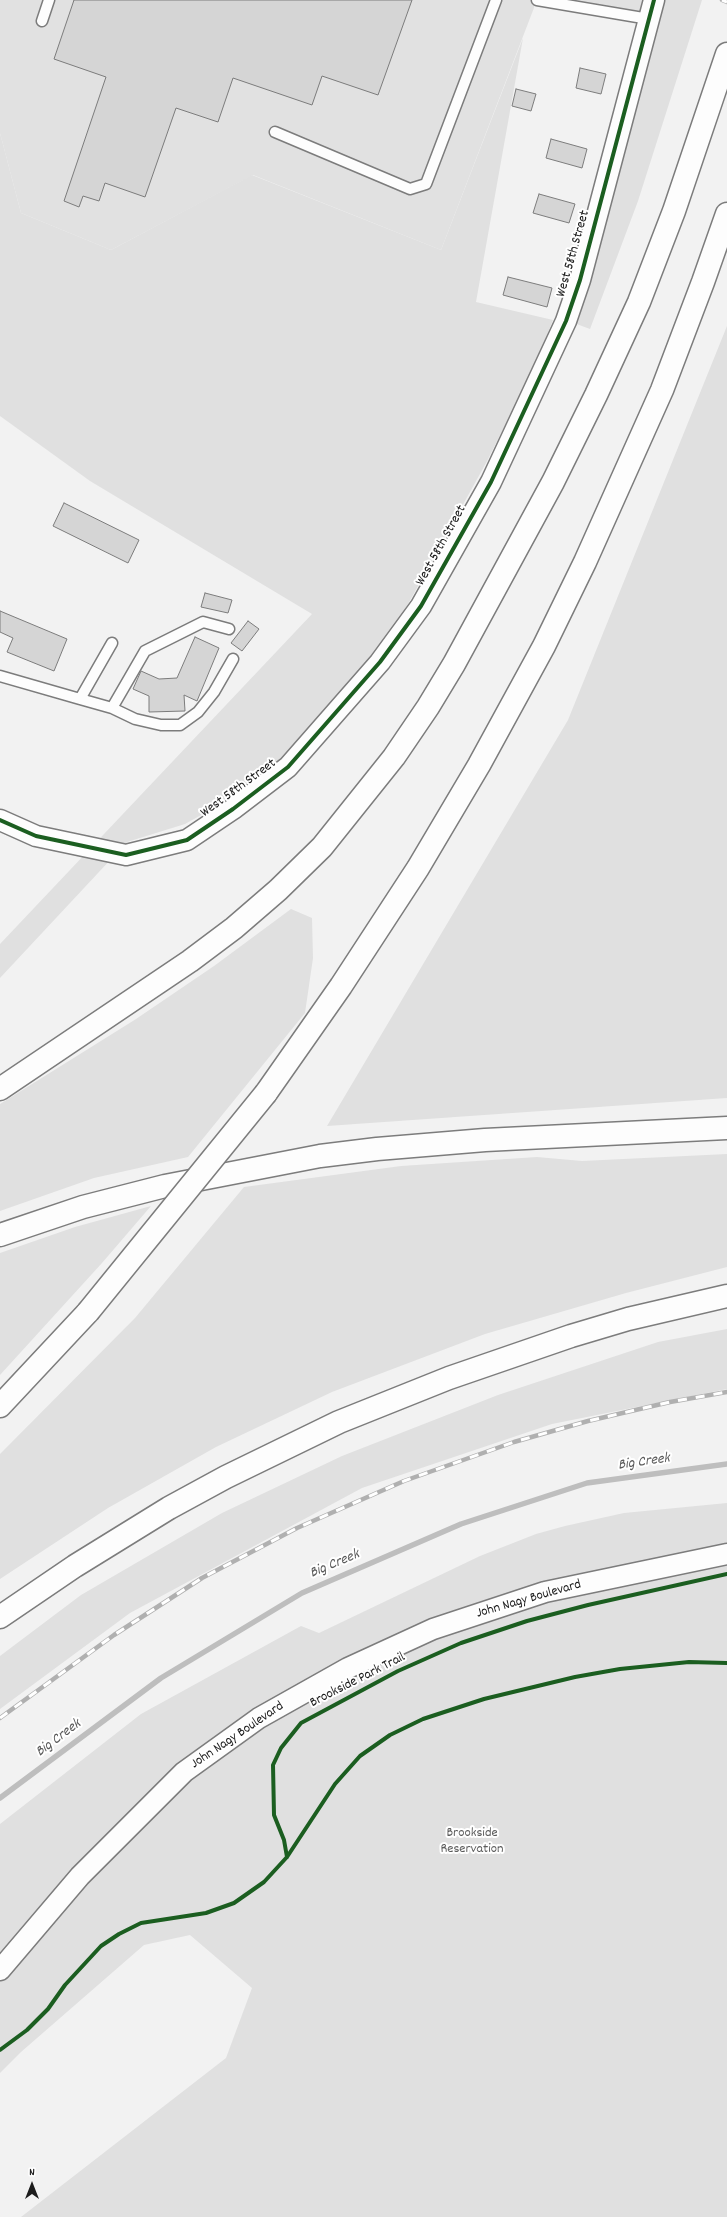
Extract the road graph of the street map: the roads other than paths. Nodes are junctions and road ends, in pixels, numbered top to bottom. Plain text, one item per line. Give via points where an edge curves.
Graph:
1 (49, 0) edge
2 (496, 0) edge
3 (537, 0) edge
4 (654, 0) edge
5 (649, 19) junction
6 (42, 21) dead end
7 (726, 58) edge
8 (275, 132) dead end
9 (727, 214) edge
10 (229, 629) dead end
11 (112, 643) dead end
12 (233, 659) dead end
13 (0, 676) edge
14 (80, 699) junction
15 (112, 708) junction
16 (0, 820) edge
17 (0, 1089) edge
18 (727, 1128) edge
19 (0, 1235) edge
20 (727, 1296) edge
21 (0, 1406) edge
22 (727, 1554) edge
23 (0, 1617) edge
24 (0, 1970) edge

1 - 6 lane
2 - 8 lane via 426,184 410,189
3 - 5 lane
4 - 5 street, West 58th Street
5 - 16 street, West 58th Street via 580,280 566,321 491,482 421,606 380,662 288,767 233,810 188,840 126,855 36,836
7 - 17 highway via 639,302 596,395 553,482 454,664 394,757 322,847 234,928 190,961
9 - 21 highway, bridge via 662,390 585,562 544,646 479,765 418,868 341,986 266,1093 88,1312
10 - 15 lane via 203,622 145,651
11 - 14 lane
12 - 15 lane via 214,692 198,712 180,725 161,725 135,719
13 - 14 lane
14 - 15 lane
18 - 19 highway via 485,1140 320,1156 165,1186 83,1207
20 - 23 highway via 628,1319 564,1338 449,1378 339,1422 169,1508 75,1566
22 - 24 street, John Nagy Boulevard via 545,1592 433,1629 348,1668 259,1718 184,1772 80,1876

